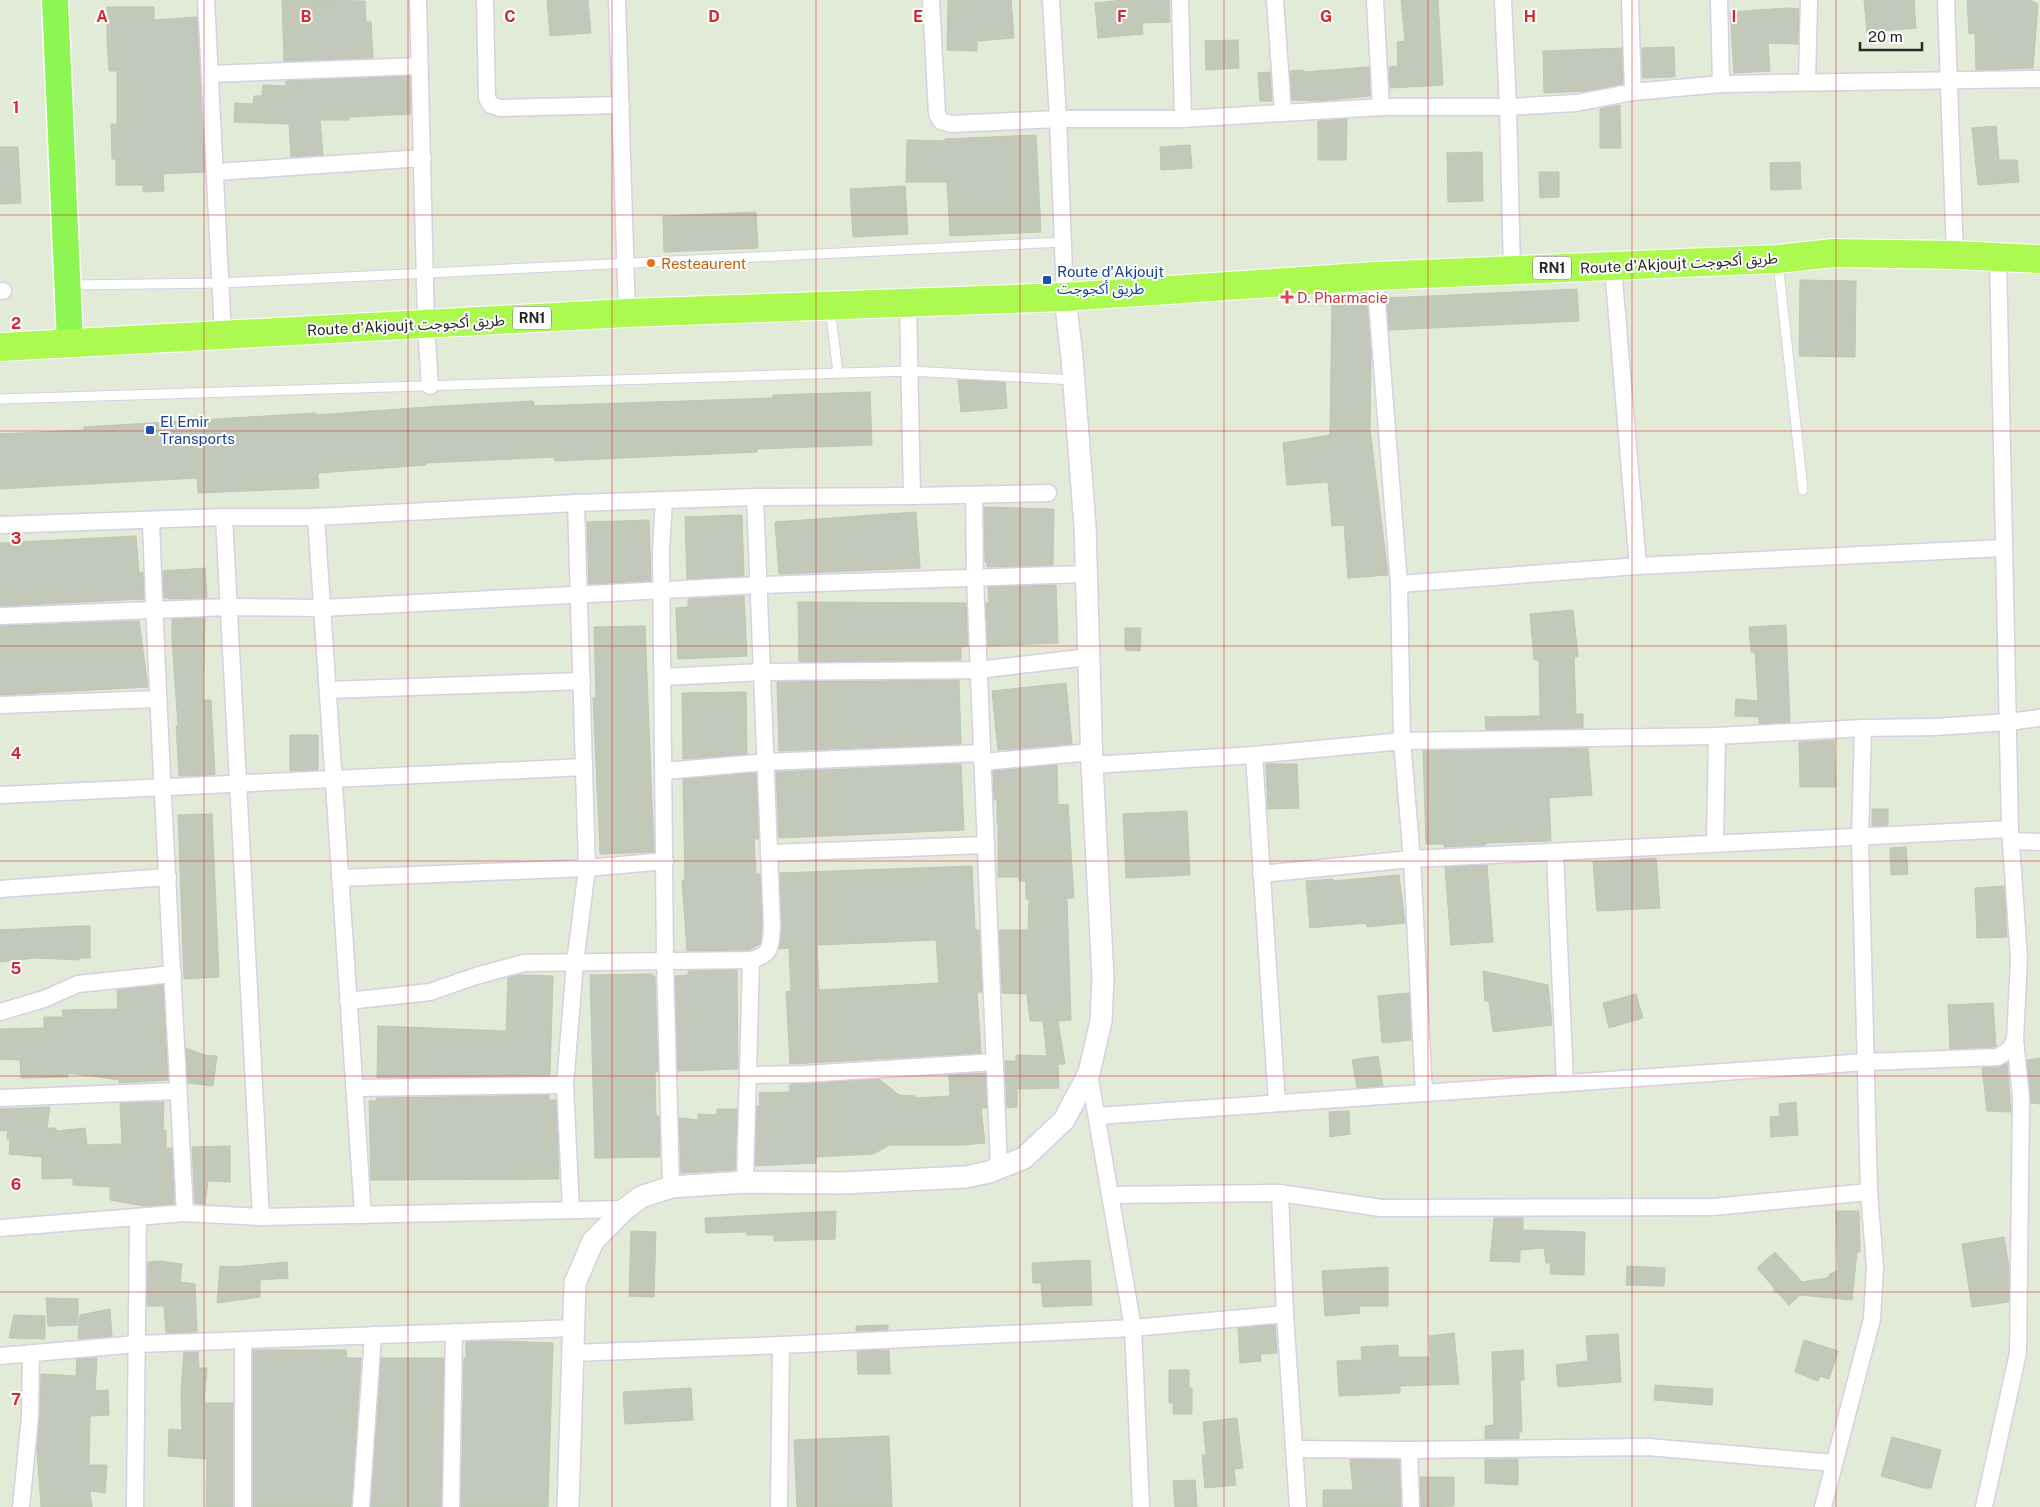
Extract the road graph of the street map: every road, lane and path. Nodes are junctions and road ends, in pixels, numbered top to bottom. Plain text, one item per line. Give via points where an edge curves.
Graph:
1 (55, 0) edge
2 (206, 0) edge
3 (418, 0) edge
4 (485, 0) edge
5 (617, 0) edge
6 (931, 0) edge
7 (1051, 0) edge
8 (1180, 0) edge
9 (1275, 0) edge
10 (1375, 0) edge
11 (1503, 0) edge
12 (1630, 0) edge
13 (1719, 0) edge
14 (1809, 0) edge
15 (1946, 0) edge
16 (420, 66) junction
17 (210, 74) junction
18 (2040, 79) edge
19 (1949, 80) junction
20 (1807, 82) junction
21 (1721, 84) junction
22 (1633, 92) junction
23 (621, 105) junction
24 (1381, 107) junction
25 (1508, 107) junction
26 (1283, 112) junction
27 (1058, 119) junction
28 (1183, 119) junction
29 (423, 158) junction
30 (216, 172) junction
31 (1063, 242) junction
32 (1955, 255) junction
33 (1998, 257) junction
34 (2040, 258) edge
35 (1777, 259) junction
36 (626, 263) junction
37 (1612, 267) junction
38 (1512, 269) junction
39 (425, 272) junction
40 (1375, 276) junction
41 (221, 283) junction
42 (68, 286) junction
43 (1065, 297) junction
44 (908, 302) junction
45 (830, 305) junction
46 (628, 313) junction
47 (426, 324) junction
48 (223, 335) junction
49 (70, 344) junction
50 (0, 347) edge
51 (910, 371) junction
52 (838, 373) junction
53 (1074, 380) junction
54 (430, 386) junction
55 (0, 399) edge
56 (1803, 490) dead end
57 (1048, 493) dead end
58 (974, 495) junction
59 (912, 496) junction
60 (755, 497) junction
61 (664, 500) junction
62 (576, 503) junction
63 (224, 517) junction
64 (316, 517) junction
65 (151, 520) junction
66 (0, 526) edge
67 (2003, 548) junction
68 (1638, 566) junction
69 (1086, 574) junction
70 (975, 578) junction
71 (1399, 584) junction
72 (759, 585) junction
73 (662, 590) junction
74 (579, 595) junction
75 (229, 607) junction
76 (323, 608) junction
77 (154, 611) junction
78 (0, 616) edge
79 (1089, 657) junction
80 (978, 670) junction
81 (762, 672) junction
82 (663, 677) junction
83 (582, 680) junction
84 (328, 690) junction
85 (158, 699) junction
86 (0, 705) edge
87 (2040, 718) edge
88 (2008, 722) junction
89 (1863, 728) junction
90 (1716, 736) junction
91 (1402, 741) junction
92 (1254, 755) junction
93 (982, 758) junction
94 (1092, 759) junction
95 (766, 762) junction
96 (584, 767) junction
97 (664, 770) junction
98 (334, 779) junction
99 (238, 783) junction
100 (162, 788) junction
101 (0, 795) edge
102 (2010, 835) junction
103 (1860, 838) junction
104 (2040, 842) edge
105 (1715, 843) junction
106 (986, 845) junction
107 (769, 853) junction
108 (1555, 853) junction
109 (1412, 859) junction
110 (665, 861) junction
111 (588, 868) junction
112 (1261, 874) junction
113 (168, 876) junction
114 (340, 878) junction
115 (0, 889) edge
116 (751, 960) junction
117 (665, 961) junction
118 (575, 963) junction
119 (173, 974) junction
120 (348, 1001) junction
121 (0, 1012) edge
122 (2015, 1040) junction
123 (995, 1062) junction
124 (1866, 1062) junction
125 (1089, 1073) junction
126 (748, 1075) junction
127 (1565, 1083) junction
128 (565, 1085) junction
129 (354, 1088) junction
130 (178, 1090) junction
131 (1424, 1093) junction
132 (0, 1098) edge
133 (1276, 1103) junction
134 (1097, 1116) junction
135 (999, 1168) junction
136 (745, 1182) junction
137 (671, 1187) junction
138 (1869, 1192) junction
139 (1280, 1193) junction
140 (1110, 1195) junction
141 (625, 1209) junction
142 (571, 1210) junction
143 (185, 1213) junction
144 (362, 1214) junction
145 (138, 1217) junction
146 (261, 1217) junction
147 (0, 1228) edge
148 (1285, 1314) junction
149 (573, 1328) junction
150 (1133, 1328) junction
151 (454, 1332) junction
152 (373, 1335) junction
153 (243, 1340) junction
154 (136, 1344) junction
155 (781, 1345) junction
156 (31, 1353) junction
157 (572, 1353) junction
158 (0, 1356) edge
159 (1294, 1449) junction
160 (1409, 1450) junction
161 (1834, 1463) junction
162 (21, 1507) edge
163 (135, 1507) edge
164 (243, 1507) edge
165 (360, 1507) edge
166 (451, 1507) edge
167 (568, 1507) edge
168 (779, 1507) edge
169 (1140, 1507) edge
170 (1298, 1507) edge
171 (1411, 1507) edge
172 (1823, 1507) edge
173 (1984, 1507) edge

1 - 42 main road
2 - 17 street
3 - 16 street
4 - 23 street via 487,98 491,105 500,108
5 - 23 street
6 - 27 street via 940,121 951,124
7 - 27 street
8 - 28 street
9 - 26 street
10 - 24 street
11 - 25 street
12 - 22 street
13 - 21 street
14 - 20 street
15 - 19 street
16 - 17 street
16 - 29 street
17 - 30 street
18 - 19 street
19 - 20 street
19 - 32 street
20 - 21 street
21 - 22 street
22 - 25 street via 1576,103
23 - 36 street
24 - 25 street
24 - 26 street
25 - 38 street
26 - 28 street
27 - 28 street
27 - 31 street
29 - 30 street
29 - 39 street
30 - 41 street
31 - 36 lane
31 - 43 street
32 - 33 highway, Route d'Akjoujt طريق أكجوجت / RN1
32 - 35 highway, Route d'Akjoujt طريق أكجوجت / RN1 via 1834,253
33 - 34 highway, Route d'Akjoujt طريق أكجوجت / RN1
33 - 67 street
35 - 37 highway, Route d'Akjoujt طريق أكجوجت / RN1
35 - 56 lane
36 - 39 lane
36 - 46 street
37 - 38 highway, Route d'Akjoujt طريق أكجوجت / RN1
37 - 68 street
38 - 40 highway, Route d'Akjoujt طريق أكجوجت / RN1
39 - 41 lane
39 - 47 street
40 - 43 highway, Route d'Akjoujt طريق أكجوجت / RN1
40 - 71 street
41 - 42 lane
41 - 48 street
42 - 49 main road
43 - 44 highway, Route d'Akjoujt طريق أكجوجت / RN1
43 - 53 street
44 - 45 highway, Route d'Akjoujt طريق أكجوجت / RN1
44 - 51 street
45 - 46 highway, Route d'Akjoujt طريق أكجوجت / RN1
45 - 52 lane
46 - 47 highway, Route d'Akjoujt طريق أكجوجت / RN1
47 - 48 highway, Route d'Akjoujt طريق أكجوجت / RN1
47 - 54 street
48 - 49 highway, Route d'Akjoujt طريق أكجوجت / RN1
49 - 50 highway, Route d'Akjoujt طريق أكجوجت / RN1
51 - 52 lane
51 - 53 lane
51 - 59 street
52 - 54 lane
53 - 69 street
54 - 55 lane
57 - 58 street
58 - 59 street
58 - 70 street
59 - 60 street
60 - 61 street
60 - 72 street
61 - 62 street
61 - 73 street
62 - 64 street
62 - 74 street
63 - 64 street
63 - 65 street
63 - 75 street
64 - 76 street
65 - 66 street
65 - 77 street
67 - 68 street
67 - 88 street
68 - 71 street
69 - 70 street
69 - 79 street
70 - 72 street
70 - 80 street
71 - 91 street
72 - 73 street
72 - 81 street
73 - 74 street
73 - 82 street
74 - 76 street
74 - 83 street
75 - 76 street
75 - 77 street
75 - 99 street
76 - 84 street
77 - 78 street
77 - 85 street
79 - 80 street
79 - 94 street
80 - 81 street
80 - 93 street
81 - 82 street
81 - 95 street
82 - 97 street
83 - 84 street
83 - 96 street
84 - 98 street
85 - 86 street
85 - 100 street
87 - 88 street
88 - 89 street
88 - 102 street
89 - 90 street
89 - 103 street
90 - 91 street
90 - 105 street
91 - 92 street
91 - 109 street
92 - 94 street
92 - 112 street
93 - 94 street
93 - 95 street
93 - 106 street
94 - 125 street via 1103,978 1101,1021
95 - 97 street
95 - 107 street
96 - 98 street
96 - 111 street
97 - 110 street
98 - 99 street
98 - 114 street
99 - 100 street
99 - 146 street
100 - 101 street
100 - 113 street
102 - 103 street
102 - 104 street
102 - 122 street via 2019,959
103 - 105 street
103 - 124 street
105 - 108 street
106 - 107 street
106 - 123 street
107 - 116 street via 771,946 762,957
108 - 109 street
108 - 127 street
109 - 112 street
109 - 131 street
110 - 111 street
110 - 117 street
111 - 114 street
111 - 118 street
112 - 133 street
113 - 115 street
113 - 119 street
114 - 120 street
116 - 117 street
116 - 126 street
117 - 118 street
117 - 137 street
118 - 120 street via 524,962 430,992
118 - 128 street
119 - 121 street via 78,984 44,999
119 - 130 street
120 - 129 street
122 - 124 street via 2009,1050 1998,1057
122 - 173 street via 2021,1098 2018,1352
123 - 126 street
123 - 135 street
124 - 127 street
124 - 138 street
125 - 134 street
125 - 135 street via 1064,1120 1024,1158
126 - 136 street
127 - 131 street
128 - 129 street
128 - 142 street
129 - 144 street
130 - 132 street
130 - 143 street
131 - 133 street
133 - 134 street
134 - 140 street
135 - 136 street via 966,1177
136 - 137 street
137 - 141 street via 641,1197
138 - 139 street via 1713,1207 1420,1208 1381,1208
138 - 161 street via 1875,1268 1872,1319
139 - 140 street
139 - 148 street
140 - 150 street
141 - 142 street
141 - 149 street via 593,1241 583,1263 576,1283
142 - 144 street
143 - 145 street
143 - 146 street
144 - 146 street
145 - 147 street
145 - 154 street
148 - 150 street
148 - 159 street
149 - 151 street
149 - 157 street
150 - 155 street
150 - 169 street
151 - 152 street
151 - 166 street
152 - 153 street
152 - 165 street
153 - 154 street
153 - 164 street
154 - 156 street
154 - 163 street
155 - 157 street
155 - 168 street
156 - 158 street
156 - 162 street via 30,1417
157 - 167 street
159 - 160 street
159 - 170 street
160 - 161 street via 1648,1447
160 - 171 street
161 - 172 street

